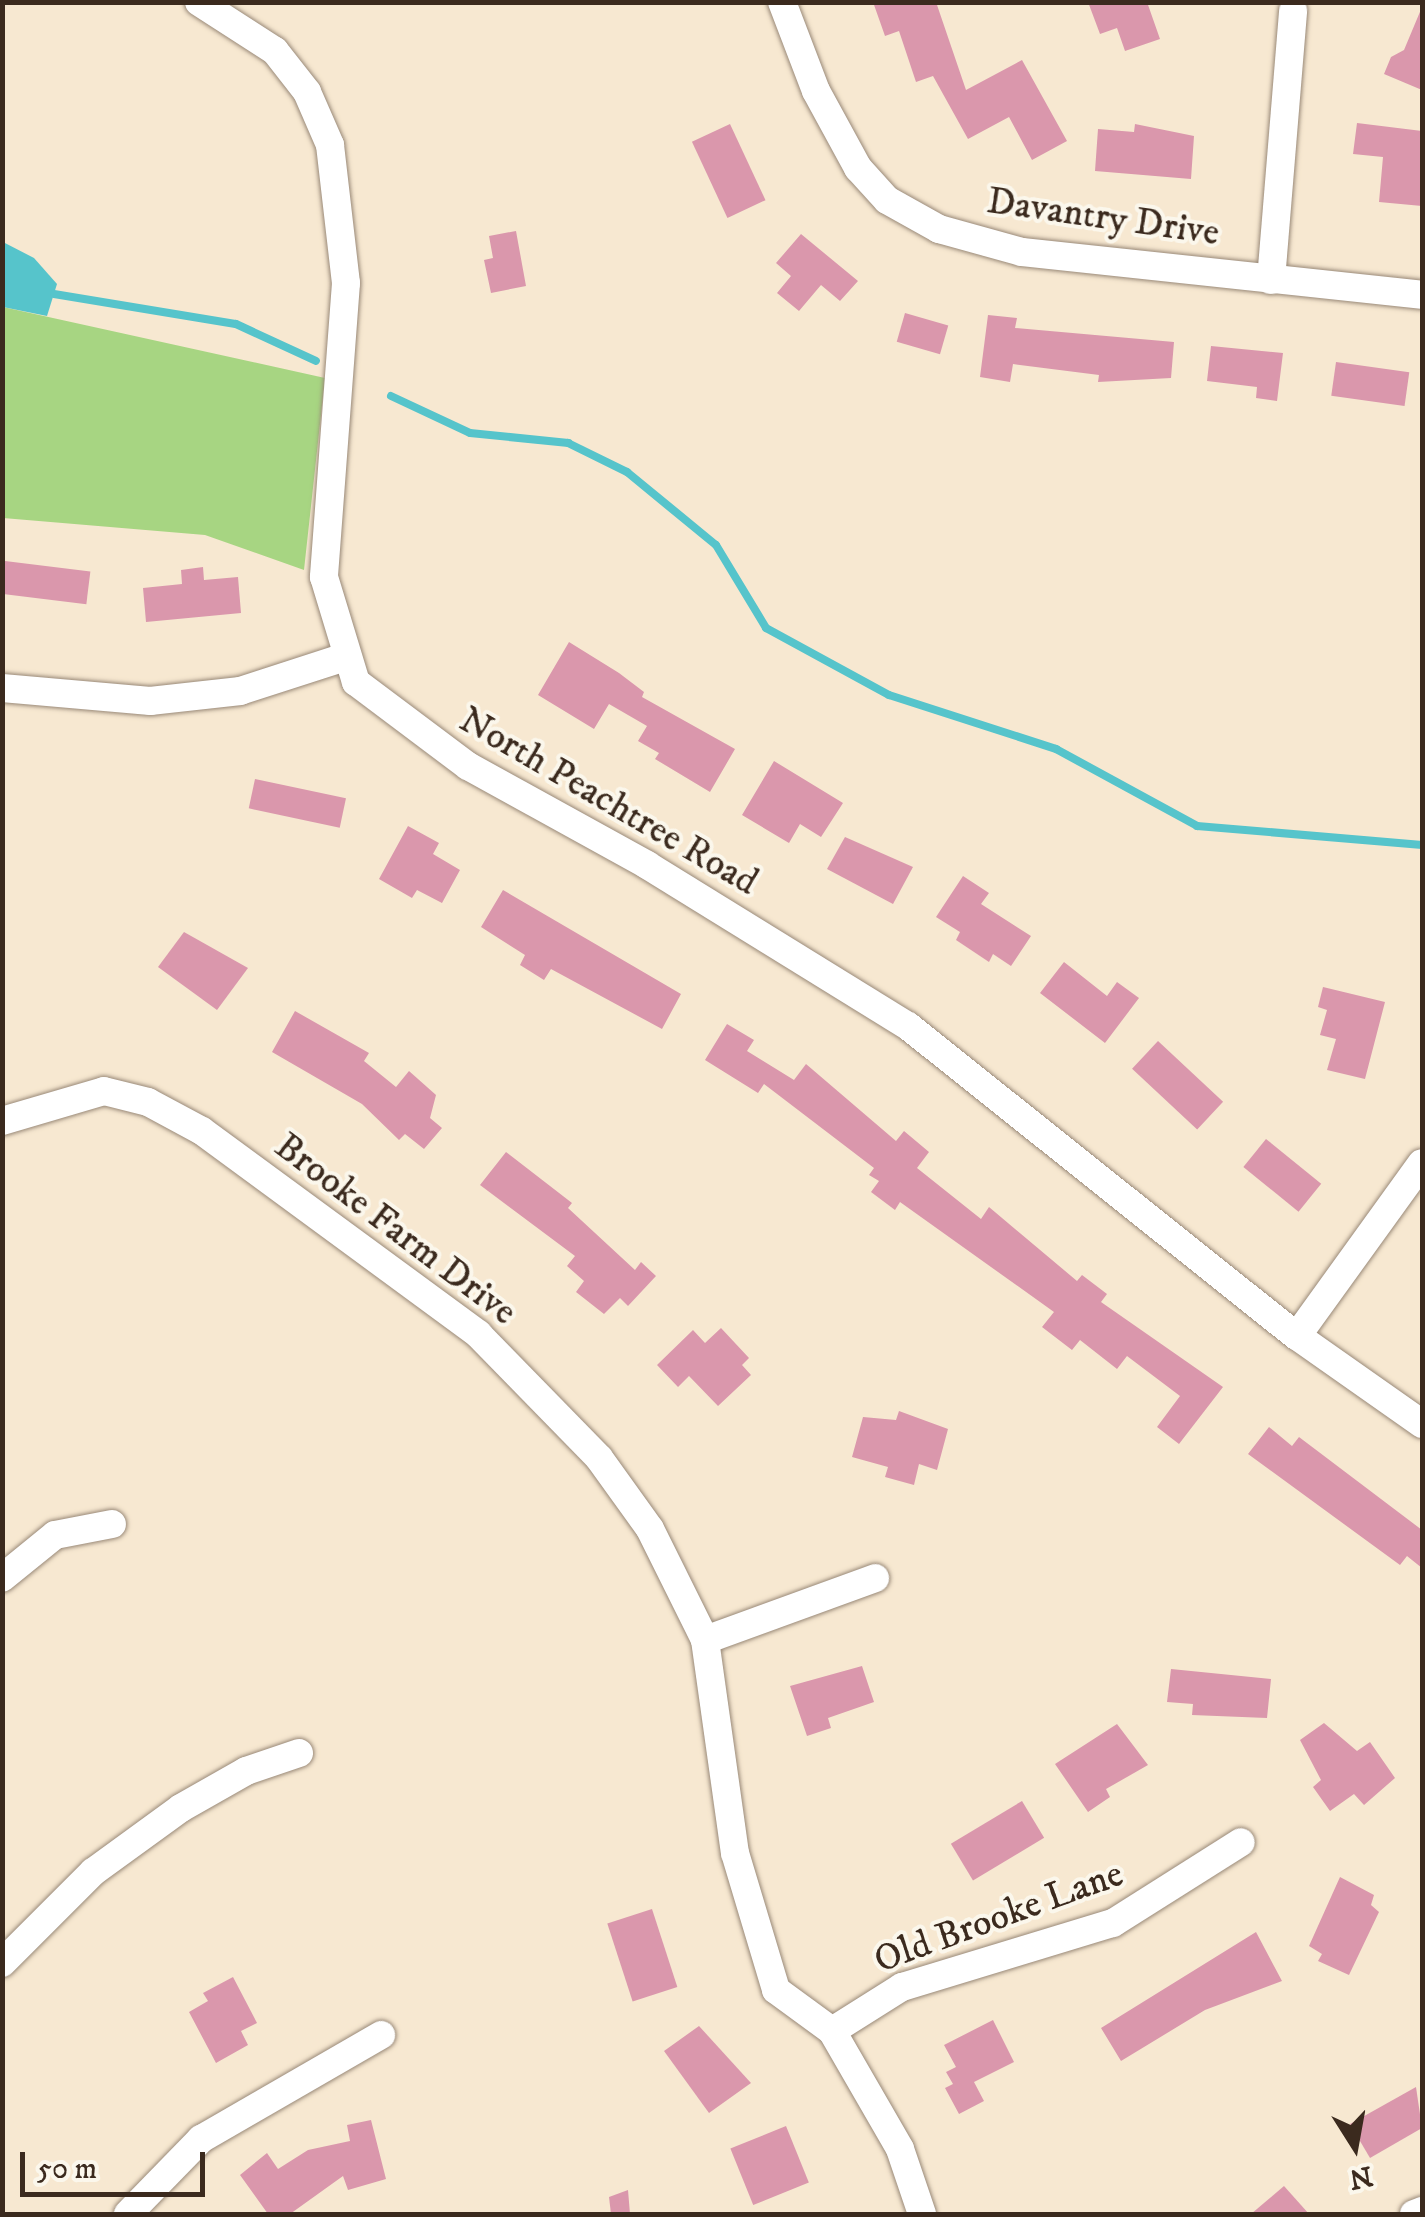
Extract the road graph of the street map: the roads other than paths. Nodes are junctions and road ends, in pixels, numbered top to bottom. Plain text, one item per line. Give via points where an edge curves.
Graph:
1 (198, 2) edge
2 (782, 2) edge
3 (1294, 11) dead end
4 (1270, 280) junction
5 (1422, 295) edge
6 (345, 657) junction
7 (2, 688) edge
8 (2, 1121) edge
9 (1422, 1162) edge
10 (1297, 1336) junction
11 (1422, 1424) edge
12 (112, 1524) dead end
13 (2, 1578) edge
14 (875, 1578) dead end
15 (705, 1640) junction
16 (299, 1753) dead end
17 (1240, 1842) dead end
18 (2, 1963) edge
19 (832, 2031) junction
20 (381, 2035) dead end
21 (1422, 2211) edge
22 (128, 2214) edge
23 (922, 2214) edge
24 (1414, 2214) edge

1 - 6 street, North Peachtree Road via 276,52 307,92 330,145 346,283 324,577
2 - 4 street, Davantry Drive via 835,134 887,200 938,229 1022,252
3 - 4 street
4 - 5 street, Davantry Drive
6 - 7 street via 240,691 150,700
6 - 10 street, North Peachtree Road via 356,682 401,722 468,766 908,1026
8 - 15 street, Brooke Farm Drive via 104,1091 148,1102 202,1131 313,1211 478,1334 599,1458 650,1530
9 - 10 street
10 - 11 street, North Peachtree Road
12 - 13 street via 56,1535
14 - 15 street
15 - 19 street, Brooke Farm Drive via 734,1853 776,1990
16 - 18 street via 246,1770 182,1808 93,1872
17 - 19 street, Old Brooke Lane via 1113,1923 902,1987
19 - 23 street, Brooke Farm Drive via 900,2149
20 - 22 street via 202,2139
21 - 24 street

